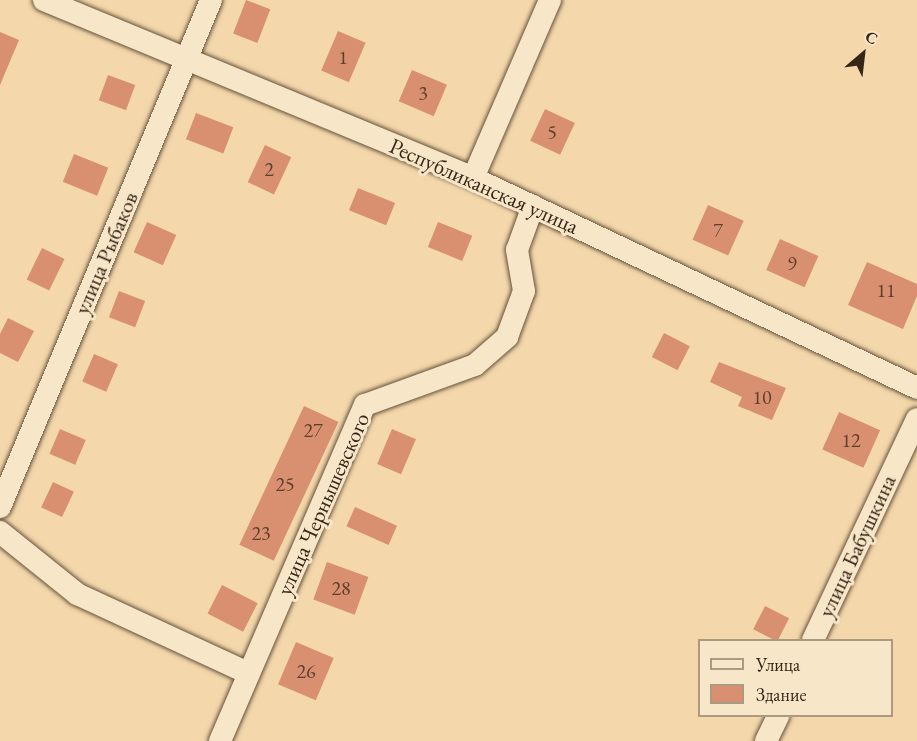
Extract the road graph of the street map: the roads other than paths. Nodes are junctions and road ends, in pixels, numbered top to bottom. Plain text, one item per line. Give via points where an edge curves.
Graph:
1 (44, 0) edge
2 (211, 0) edge
3 (550, 0) edge
4 (186, 60) junction
5 (473, 178) junction
6 (533, 207) junction
7 (917, 388) edge
8 (917, 419) edge
9 (0, 507) edge
10 (0, 532) edge
11 (813, 639) edge
12 (248, 673) junction
13 (778, 717) edge
14 (220, 741) edge
15 (766, 741) edge

1 - 4 street, Республиканская улица
2 - 4 street, улица Рыбаков
3 - 5 street
4 - 5 street, Республиканская улица
4 - 9 street, улица Рыбаков
5 - 6 street, Республиканская улица
6 - 7 street, Республиканская улица
6 - 12 street, улица Чернышевского via 517,250 524,291 507,337 474,365 364,405
8 - 11 street, улица Бабушкина
10 - 12 street via 77,594
12 - 14 street, улица Чернышевского
13 - 15 street

